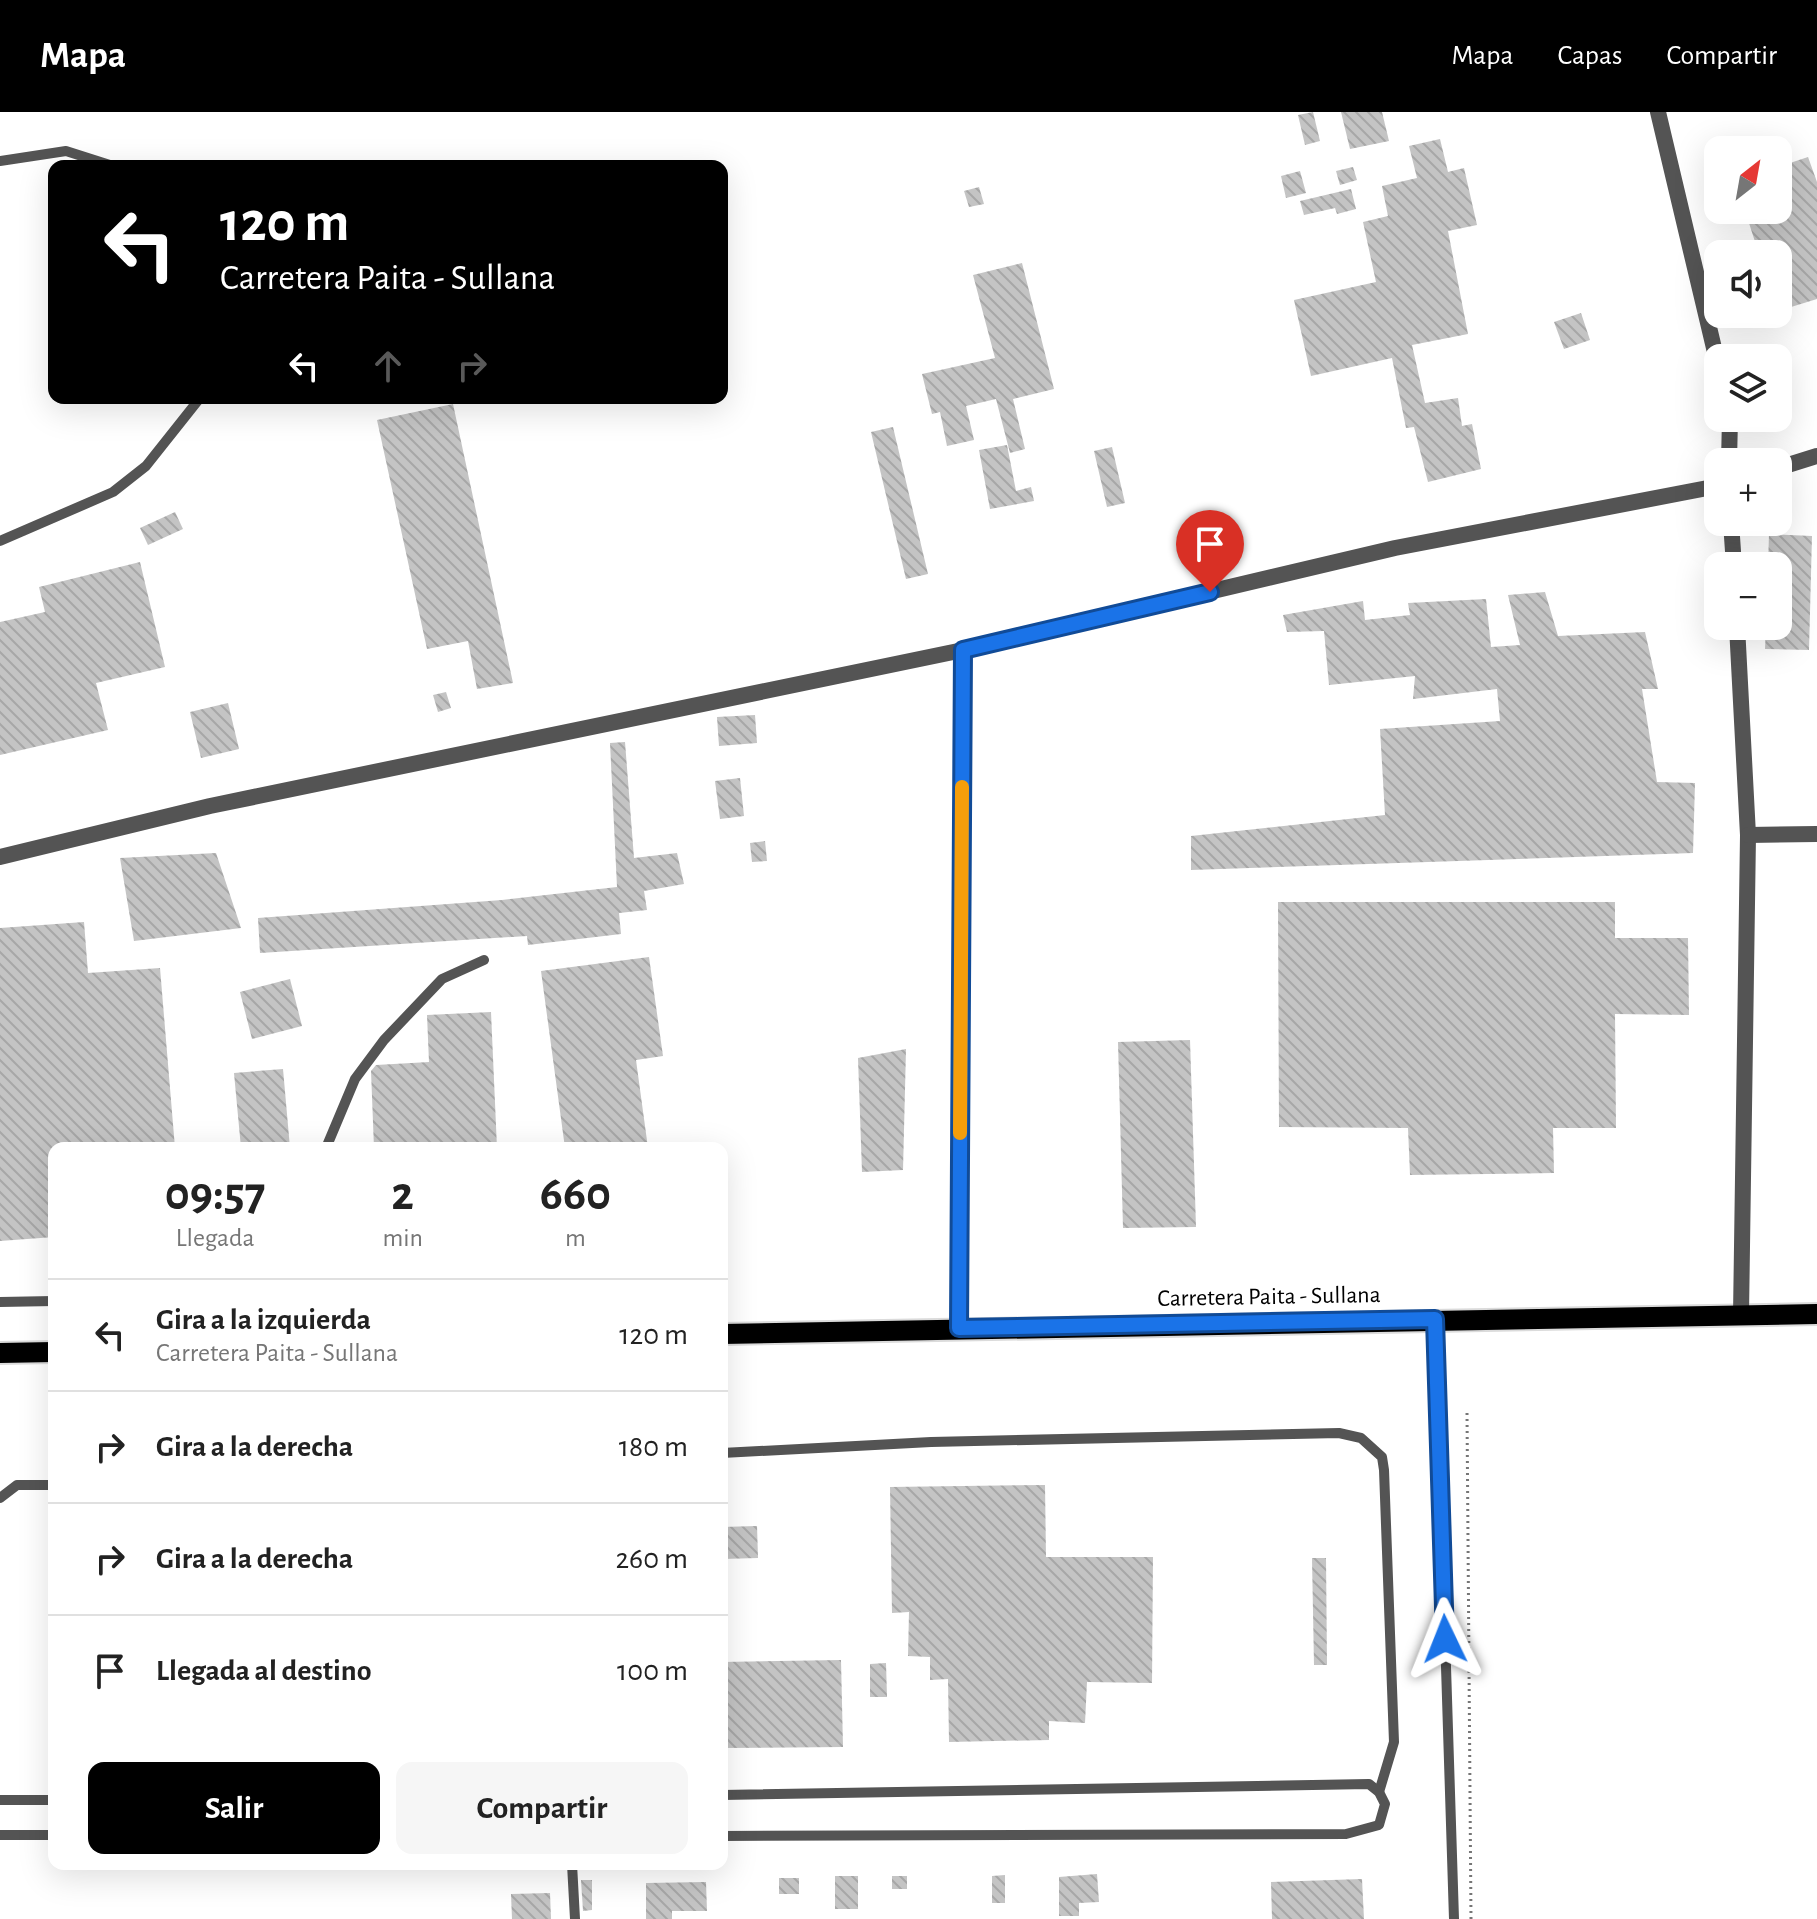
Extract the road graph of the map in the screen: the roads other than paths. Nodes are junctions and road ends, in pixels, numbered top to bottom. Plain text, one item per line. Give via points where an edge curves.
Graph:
1 (1658, 112) edge
2 (94, 160) edge
3 (0, 161) edge
4 (1713, 344) edge
5 (195, 404) edge
6 (1817, 456) edge
7 (1792, 464) edge
8 (1704, 489) edge
9 (0, 541) edge
10 (1738, 640) edge
11 (963, 650) junction
12 (1817, 834) edge
13 (1748, 835) junction
14 (0, 857) edge
15 (484, 960) dead end
16 (329, 1142) edge
17 (48, 1301) edge
18 (0, 1302) edge
19 (1817, 1314) edge
20 (1741, 1315) junction
21 (1435, 1319) junction
22 (959, 1328) junction
23 (728, 1334) edge
24 (48, 1352) edge
25 (0, 1353) edge
26 (728, 1453) edge
27 (48, 1485) edge
28 (0, 1498) edge
29 (1379, 1792) junction
30 (728, 1795) edge
31 (0, 1800) edge
32 (48, 1800) edge
33 (0, 1835) edge
34 (48, 1835) edge
35 (728, 1836) edge
36 (572, 1870) edge
37 (575, 1919) edge
38 (1454, 1919) edge

1 - 4 street
2 - 3 lane via 66,151
5 - 9 lane via 146,466 113,492
6 - 7 street
8 - 11 street via 1395,548
10 - 13 street
11 - 14 street via 210,806
11 - 22 street
12 - 13 street
13 - 20 street
15 - 16 lane via 442,979 384,1040 355,1079
17 - 18 lane
19 - 20 main road, Carretera Paita - Sullana
20 - 21 main road, Carretera Paita - Sullana
21 - 22 main road, Carretera Paita - Sullana
21 - 38 lane
22 - 23 main road, Carretera Paita - Sullana
24 - 25 main road
26 - 29 lane via 962,1441 1339,1433 1361,1438 1382,1457 1384,1470 1394,1742
27 - 28 lane via 17,1485
29 - 30 lane via 1369,1784
29 - 35 lane via 1385,1804 1379,1825 1346,1834
31 - 32 lane
33 - 34 lane
36 - 37 lane

